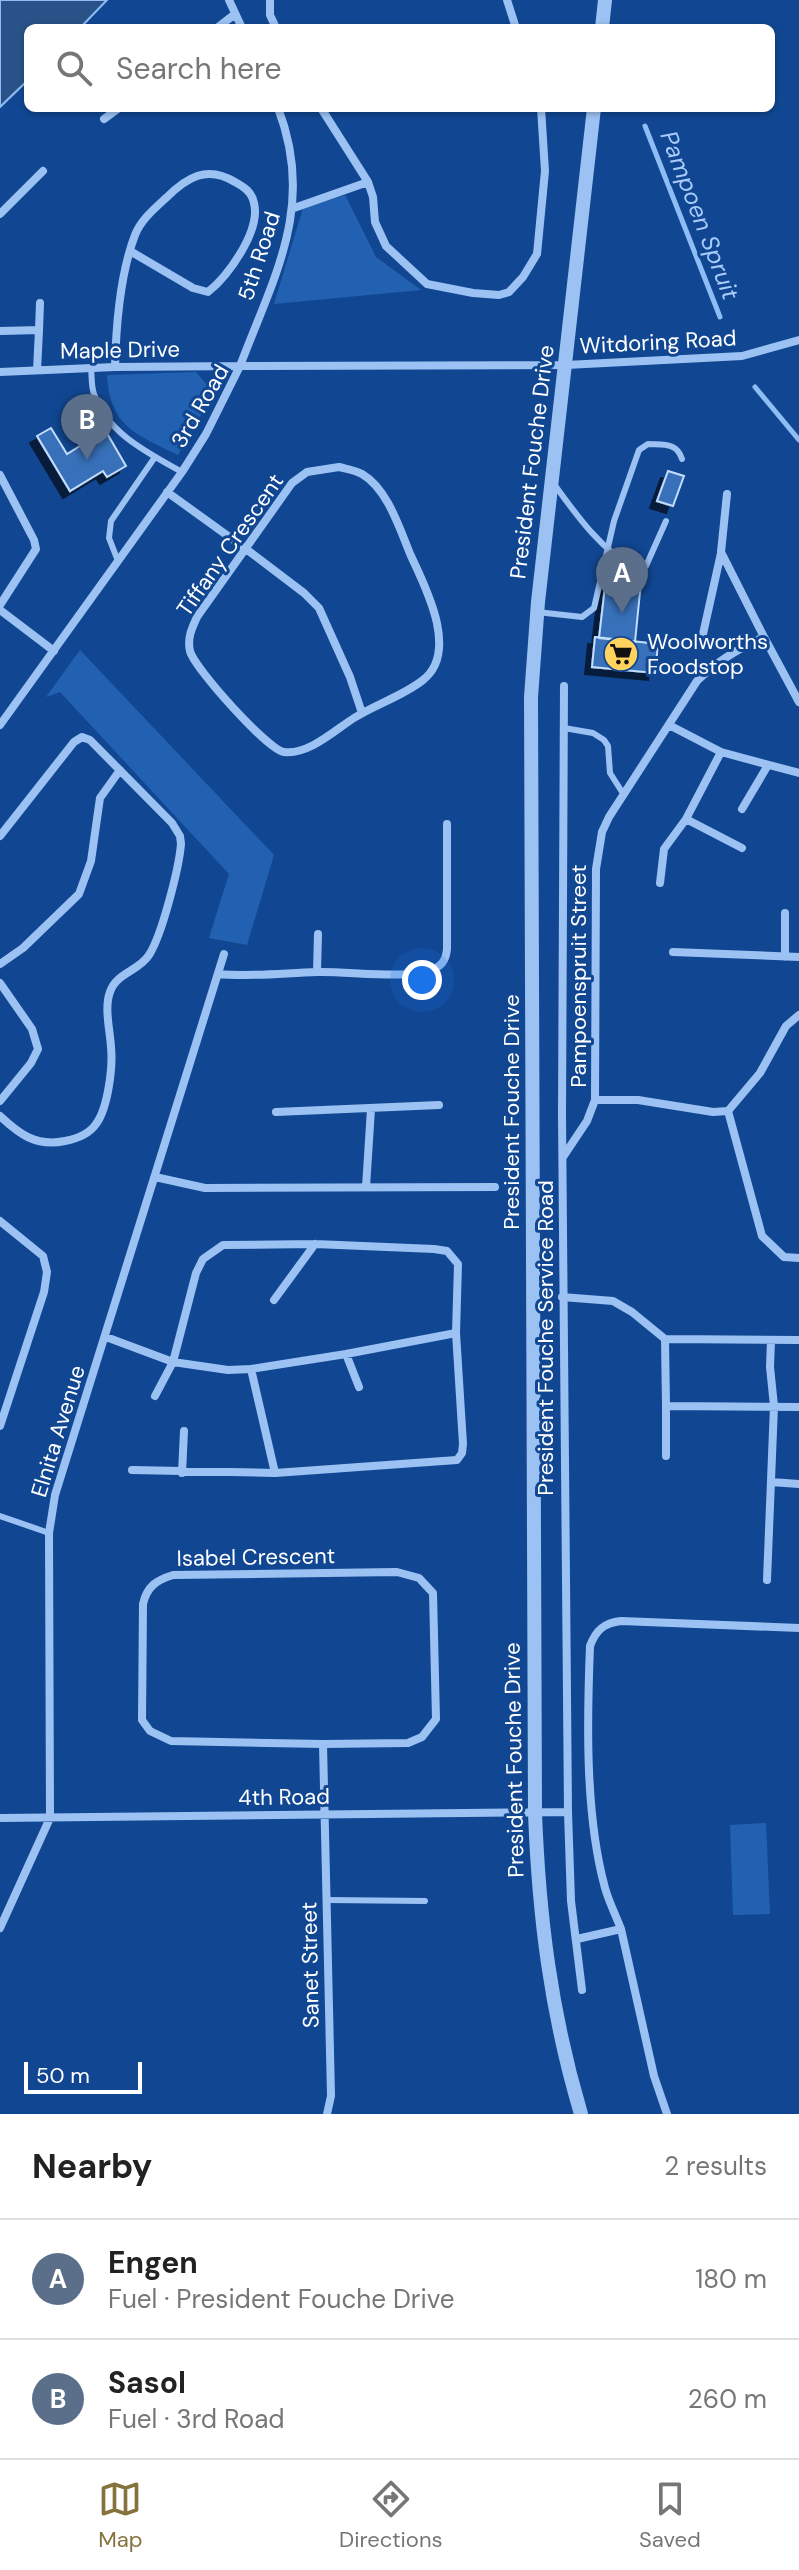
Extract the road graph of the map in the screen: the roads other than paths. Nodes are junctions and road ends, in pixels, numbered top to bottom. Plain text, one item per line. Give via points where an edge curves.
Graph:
1 (229, 0) edge
2 (270, 0) edge
3 (507, 0) edge
4 (605, 0) edge
5 (235, 14) junction
6 (222, 24) edge
7 (240, 24) edge
8 (274, 24) edge
9 (515, 24) edge
10 (602, 24) edge
11 (114, 112) edge
12 (279, 112) edge
13 (324, 112) edge
14 (541, 112) edge
15 (594, 112) edge
16 (104, 119) dead end
17 (43, 171) dead end
18 (368, 182) junction
19 (294, 208) junction
20 (0, 214) edge
21 (130, 251) junction
22 (40, 303) dead end
23 (39, 330) junction
24 (0, 331) edge
25 (799, 340) edge
26 (566, 365) junction
27 (240, 366) junction
28 (115, 367) junction
29 (91, 368) junction
30 (37, 370) junction
31 (0, 372) edge
32 (155, 457) junction
33 (682, 459) dead end
34 (182, 472) junction
35 (0, 476) edge
36 (552, 481) junction
37 (167, 492) junction
38 (727, 494) dead end
39 (666, 521) dead end
40 (607, 548) junction
41 (246, 549) junction
42 (721, 552) junction
43 (118, 561) junction
44 (0, 608) edge
45 (537, 612) junction
46 (703, 634) dead end
47 (764, 637) junction
48 (54, 651) junction
49 (564, 686) dead end
50 (799, 702) edge
51 (362, 713) junction
52 (0, 725) edge
53 (669, 725) junction
54 (564, 728) junction
55 (721, 752) junction
56 (768, 765) junction
57 (120, 770) junction
58 (799, 773) edge
59 (624, 795) junction
60 (742, 809) dead end
61 (686, 819) junction
62 (447, 824) dead end
63 (0, 836) edge
64 (742, 848) dead end
65 (660, 883) dead end
66 (785, 913) dead end
67 (318, 934) dead end
68 (673, 952) dead end
69 (224, 954) dead end
70 (785, 957) junction
71 (799, 957) edge
72 (0, 964) edge
73 (317, 972) junction
74 (218, 974) junction
75 (0, 983) edge
76 (799, 1015) edge
77 (595, 1100) junction
78 (0, 1101) edge
79 (439, 1105) dead end
80 (371, 1109) junction
81 (728, 1111) junction
82 (276, 1112) dead end
83 (0, 1116) edge
84 (562, 1158) junction
85 (155, 1177) junction
86 (366, 1187) junction
87 (495, 1187) dead end
88 (0, 1221) edge
89 (315, 1244) junction
90 (799, 1258) edge
91 (562, 1297) junction
92 (274, 1300) dead end
93 (456, 1333) junction
94 (106, 1337) junction
95 (665, 1339) junction
96 (771, 1340) junction
97 (799, 1340) edge
98 (346, 1354) junction
99 (173, 1362) junction
100 (251, 1369) junction
101 (359, 1387) dead end
102 (155, 1396) dead end
103 (666, 1406) junction
104 (774, 1406) junction
105 (799, 1407) edge
106 (0, 1426) edge
107 (184, 1431) dead end
108 (666, 1456) dead end
109 (132, 1470) dead end
110 (182, 1473) junction
111 (275, 1473) junction
112 (771, 1482) junction
113 (799, 1484) edge
114 (0, 1516) edge
115 (49, 1533) junction
116 (767, 1580) dead end
117 (799, 1628) edge
118 (323, 1744) junction
119 (568, 1812) junction
120 (535, 1813) junction
121 (326, 1815) junction
122 (0, 1818) edge
123 (50, 1818) junction
124 (327, 1900) junction
125 (425, 1901) dead end
126 (0, 1928) edge
127 (621, 1929) junction
128 (577, 1939) junction
129 (582, 1990) dead end
130 (327, 2114) edge
131 (581, 2114) edge
132 (667, 2114) edge

1 - 5 street
2 - 8 street
3 - 9 street
4 - 10 street
5 - 6 street
5 - 7 street
11 - 16 street
12 - 19 street, 5th Road via 290,148
13 - 18 street
14 - 18 street via 545,171 539,240 531,267 509,292 439,288 415,275 379,234
15 - 26 street, President Fouche Drive
17 - 20 street
18 - 19 street
19 - 27 street, 5th Road via 290,233
21 - 21 street via 145,218 190,177 225,176 249,191 254,202 256,213 236,261 208,292
21 - 28 street
22 - 23 street
23 - 24 street
23 - 30 street
25 - 26 street, Witdoring Road via 742,356
26 - 27 street, 3rd Road
26 - 36 street, President Fouche Drive
27 - 28 street, Maple Drive
27 - 34 street, 3rd Road
28 - 29 street, Maple Drive
29 - 30 street, Maple Drive
29 - 32 lane via 94,394 109,419
30 - 31 street, Maple Drive
32 - 34 lane
32 - 43 lane via 111,521 109,540
33 - 40 lane via 673,446 648,444 639,450
34 - 37 street, 3rd Road
35 - 44 street via 36,549
36 - 40 lane
36 - 45 street, President Fouche Drive
37 - 41 street
37 - 43 street, 3rd Road
38 - 42 street
39 - 40 lane via 641,571
40 - 45 lane via 589,613 582,617
41 - 51 street via 319,608
41 - 51 street, Tiffany Crescent via 188,638 202,670 274,748 286,752 307,748
41 - 51 street, Tiffany Crescent via 292,483 307,472 339,467 358,471 381,493 438,622 438,657 422,681
42 - 46 street
42 - 47 street
43 - 48 street, 3rd Road
44 - 48 street
45 - 120 street, President Fouche Drive via 531,697
47 - 50 street
47 - 53 street, Pampoenspruit Street via 706,673
48 - 52 street, 3rd Road
49 - 54 street, President Fouche Service Road
53 - 55 street
53 - 59 street, Pampoenspruit Street
54 - 59 lane via 604,740 610,773
54 - 84 street, President Fouche Service Road
55 - 56 street
55 - 61 street
56 - 58 street
56 - 60 street
57 - 63 street via 90,740 78,739
57 - 72 street via 100,798 91,861 79,894
57 - 83 street via 172,823 181,850 149,955 111,988 111,1075 98,1122 80,1137 40,1142 26,1138
59 - 77 street, Pampoenspruit Street via 602,832 596,869
61 - 64 street
61 - 65 street via 664,849
62 - 73 street via 443,963 417,973
66 - 70 street
67 - 73 street
68 - 70 street
69 - 74 street, Elnita Avenue
70 - 71 street
73 - 74 street
74 - 85 street, Elnita Avenue
75 - 78 street via 32,1029 38,1049
76 - 81 street
77 - 81 street
77 - 84 street, Pampoenspruit Street
79 - 80 street
80 - 82 street
80 - 86 street
81 - 90 street via 762,1236 784,1257
84 - 91 street, President Fouche Service Road
85 - 86 street via 205,1188
85 - 94 street, Elnita Avenue
86 - 87 street
88 - 106 street via 43,1256 47,1272
89 - 92 street
89 - 93 street via 447,1251 458,1264
89 - 99 street via 223,1245 209,1253 196,1273
91 - 95 street via 613,1301
91 - 119 street, President Fouche Service Road
93 - 98 street
93 - 111 street via 463,1435 457,1460
94 - 99 street
94 - 115 street, Elnita Avenue via 55,1495
95 - 96 street
95 - 103 street
96 - 97 street
96 - 104 street
98 - 100 street
98 - 101 street
99 - 100 street
99 - 102 street
100 - 111 street
103 - 104 street
103 - 108 street
104 - 105 street
104 - 112 street
107 - 110 street
109 - 110 street
110 - 111 street
112 - 113 street
112 - 116 street
114 - 115 lane
115 - 123 street, Elnita Avenue
117 - 127 street via 621,1621 594,1635 587,1732 594,1819 605,1888
118 - 118 street, Isabel Crescent via 171,1741 150,1731 141,1708 143,1604 150,1586 173,1575 397,1572 419,1578 433,1593 436,1719 422,1737 408,1743
118 - 121 street
119 - 120 street, 4th Road
119 - 128 street, President Fouche Service Road
120 - 121 street, 4th Road
120 - 131 street, President Fouche Drive via 546,1961
121 - 123 street, 4th Road
121 - 124 street, Sanet Street
122 - 123 street, 4th Road
123 - 126 street, Elnita Avenue
124 - 125 lane
124 - 130 street, Sanet Street
127 - 128 street
127 - 132 street
128 - 129 street, President Fouche Service Road

